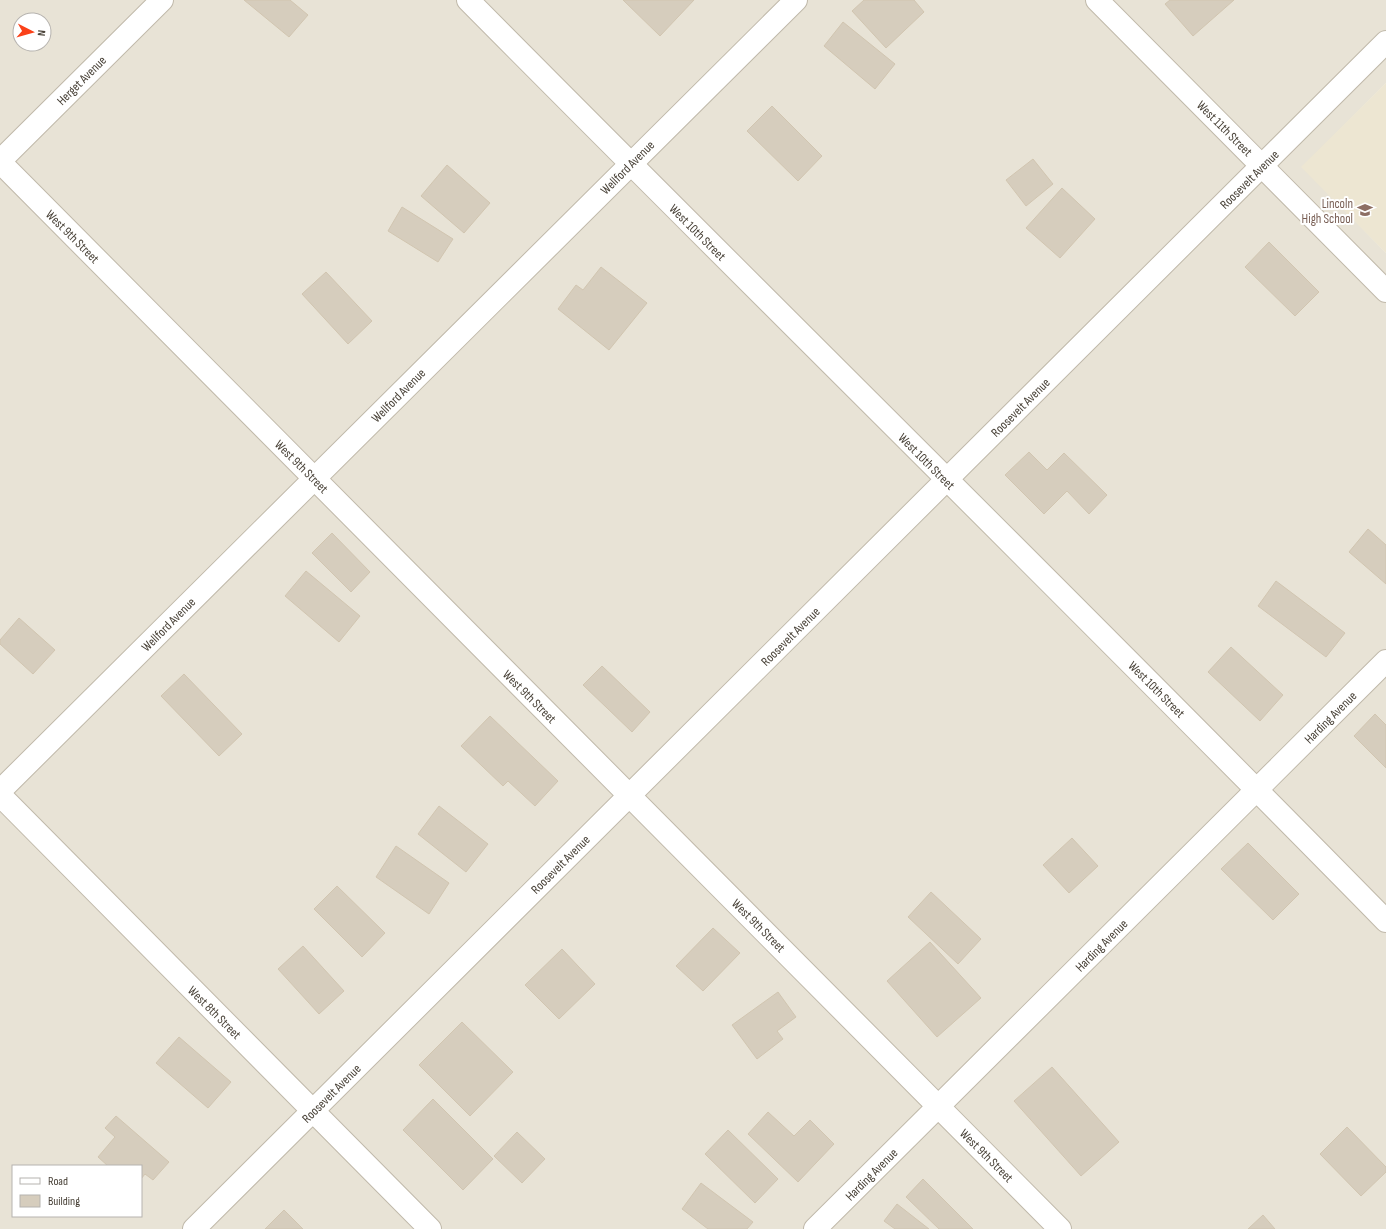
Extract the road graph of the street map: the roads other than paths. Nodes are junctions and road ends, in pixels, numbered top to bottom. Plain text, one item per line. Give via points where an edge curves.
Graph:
1 (162, 0) edge
2 (468, 0) edge
3 (796, 0) edge
4 (1097, 0) edge
5 (1386, 42) edge
6 (0, 162) edge
7 (630, 164) junction
8 (1262, 166) junction
9 (1386, 290) edge
10 (314, 479) junction
11 (946, 480) junction
12 (1386, 661) edge
13 (1257, 790) junction
14 (0, 791) edge
15 (0, 795) edge
16 (629, 796) junction
17 (1386, 921) edge
18 (939, 1106) junction
19 (312, 1111) junction
20 (194, 1229) edge
21 (430, 1229) edge
22 (815, 1229) edge
23 (1060, 1229) edge

1 - 6 street, Herget Avenue
2 - 7 street, West 10th Street
3 - 7 street, Wellford Avenue
4 - 8 street, West 11th Street
5 - 8 street, Roosevelt Avenue
6 - 10 street, West 9th Street
7 - 10 street, Wellford Avenue
7 - 11 street, West 10th Street
8 - 9 street, West 11th Street
8 - 11 street, Roosevelt Avenue
10 - 14 street, Wellford Avenue
10 - 16 street, West 9th Street
11 - 13 street, West 10th Street
11 - 16 street, Roosevelt Avenue
12 - 13 street, Harding Avenue
13 - 17 street, West 10th Street
13 - 18 street, Harding Avenue
15 - 19 street, West 8th Street
16 - 18 street, West 9th Street
16 - 19 street, Roosevelt Avenue
18 - 22 street, Harding Avenue
18 - 23 street, West 9th Street
19 - 20 street, Roosevelt Avenue
19 - 21 street, West 8th Street

